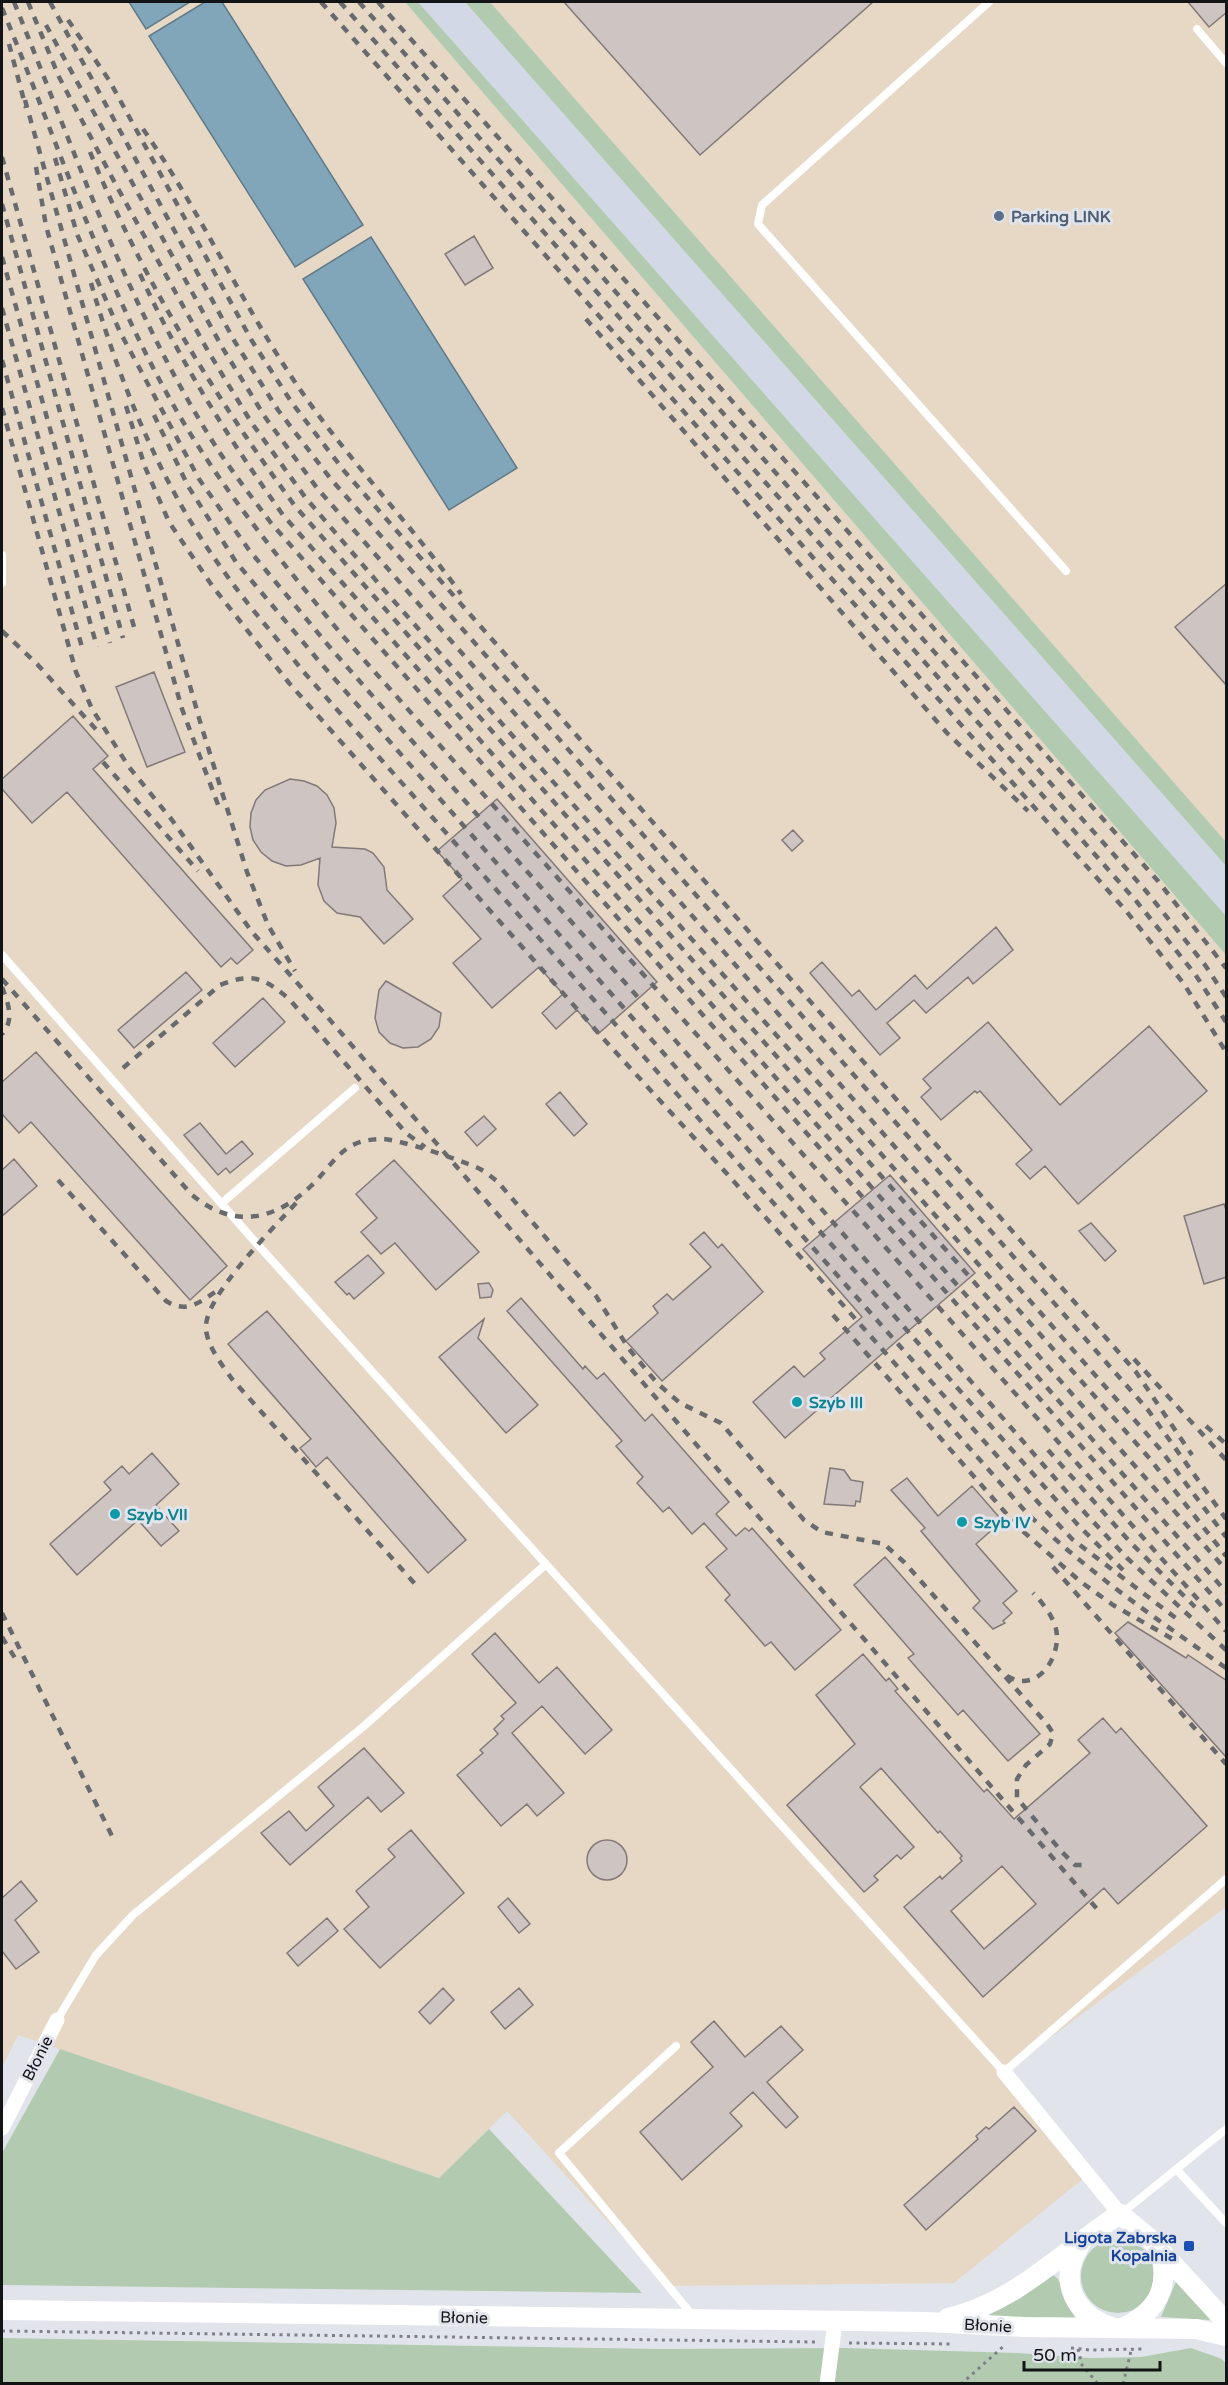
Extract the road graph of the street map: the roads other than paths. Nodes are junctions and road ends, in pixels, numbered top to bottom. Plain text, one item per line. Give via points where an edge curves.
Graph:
1 (989, 2) edge
2 (1197, 29) dead end
3 (1227, 63) edge
4 (2, 555) edge
5 (1066, 571) dead end
6 (2, 583) edge
7 (2, 955) edge
8 (355, 1088) dead end
9 (222, 1203) junction
10 (545, 1564) junction
11 (1227, 1879) edge
12 (57, 2020) joint
13 (676, 2046) dead end
14 (1004, 2072) junction
15 (2, 2128) edge
16 (1227, 2129) edge
17 (1177, 2170) junction
18 (1120, 2214) junction
19 (1227, 2223) edge
20 (1083, 2241) junction
21 (1158, 2248) junction
22 (2, 2310) edge
23 (696, 2320) junction
24 (835, 2322) junction
25 (927, 2322) junction
26 (1222, 2323) edge
27 (1118, 2328) junction
28 (827, 2384) edge

1 - 5 lane via 762,205 758,224
2 - 3 lane
4 - 6 lane
7 - 9 lane
8 - 9 lane
9 - 10 lane
10 - 12 lane via 364,1726 133,1915 96,1955
10 - 14 lane
11 - 14 lane
12 - 15 street, Błonie
13 - 23 lane via 558,2153
14 - 18 street, Błonie
16 - 17 lane
17 - 18 lane
17 - 19 lane
18 - 20 street, Błonie
18 - 21 street, Błonie
20 - 25 street, Błonie via 1006,2297 966,2314
20 - 27 street via 1069,2269 1073,2295 1089,2316
21 - 26 street, Błonie
21 - 27 street via 1164,2265 1160,2295 1144,2316
22 - 23 street, Błonie
23 - 24 street, Błonie
24 - 25 street, Błonie
24 - 28 street
25 - 27 street, Błonie
26 - 27 street, Błonie

